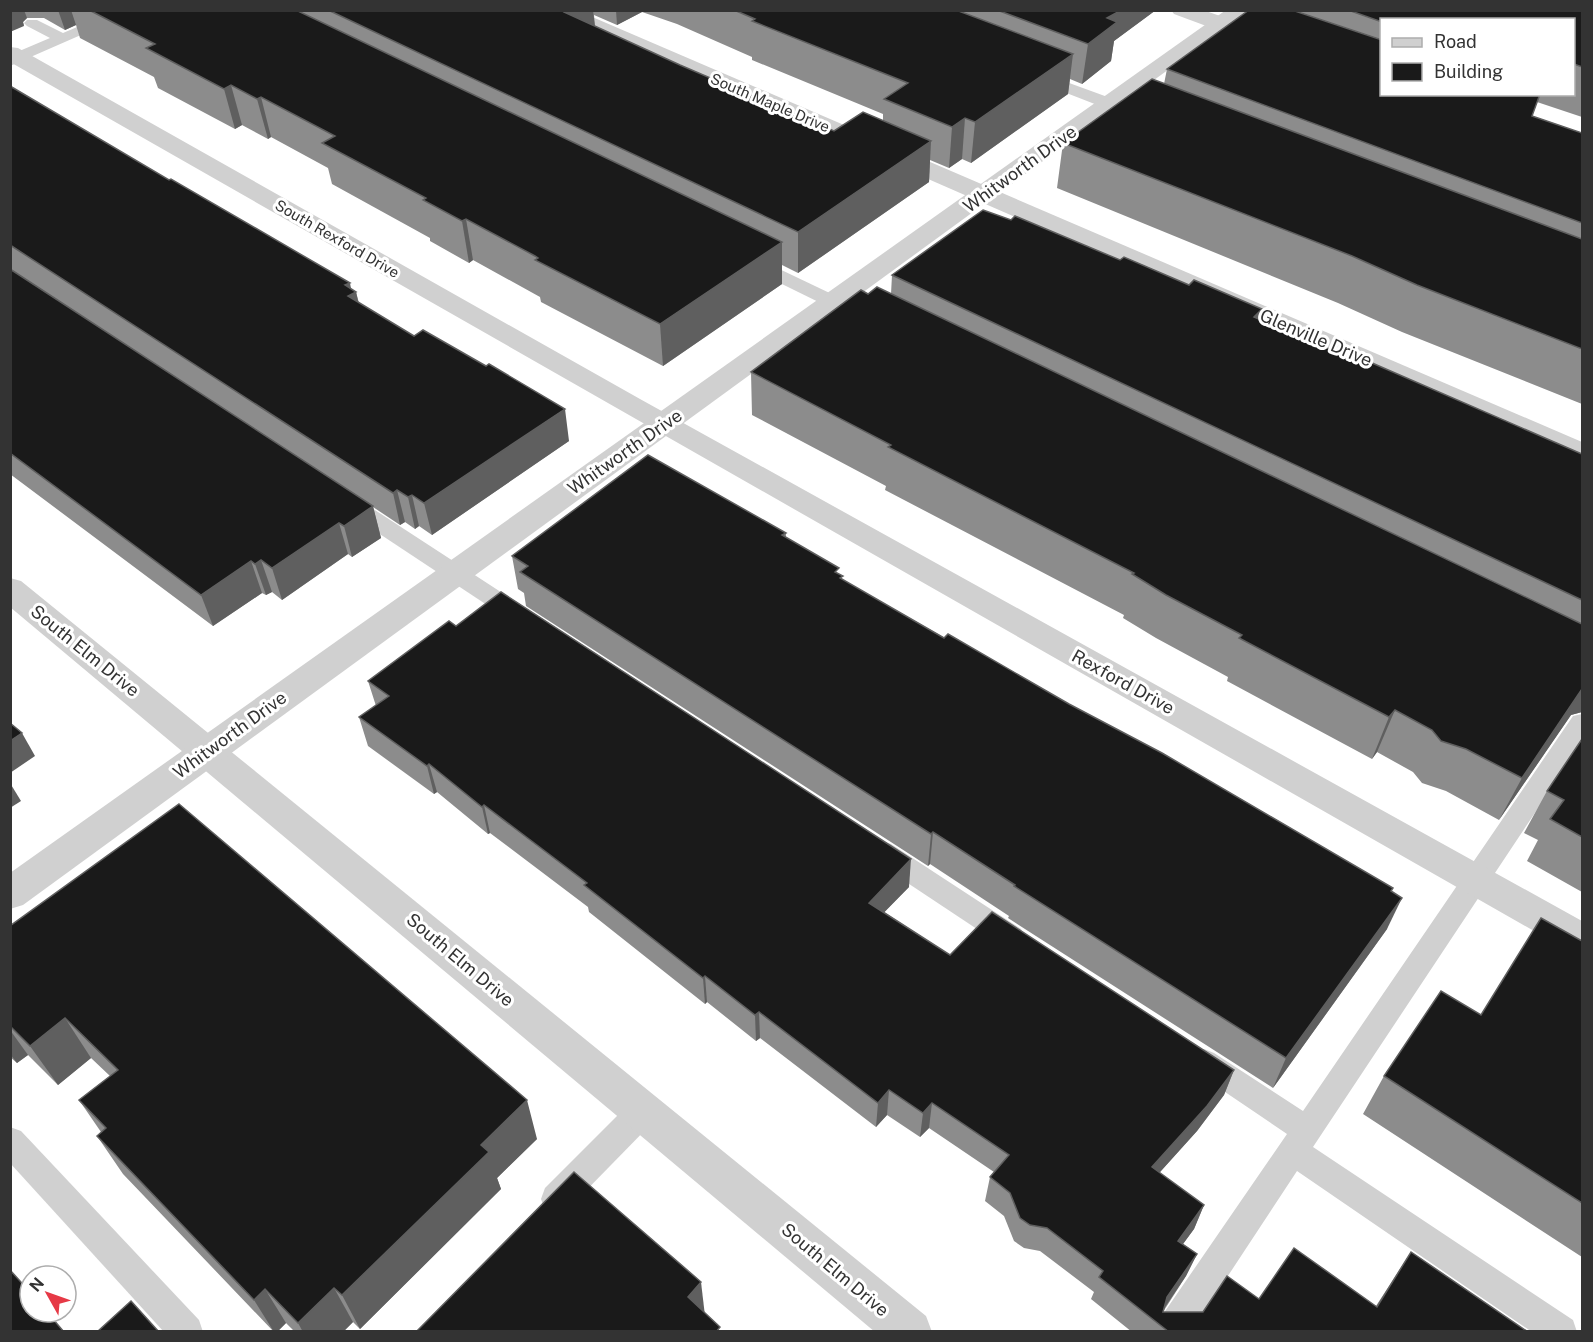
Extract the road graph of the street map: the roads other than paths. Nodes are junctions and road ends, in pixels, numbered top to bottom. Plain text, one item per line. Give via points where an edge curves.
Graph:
1 (131, 10) edge
2 (557, 10) edge
3 (1181, 10) edge
4 (1230, 17) edge
5 (32, 23) dead end
6 (63, 39) junction
7 (1273, 42) edge
8 (13, 57) edge
9 (1022, 70) edge
10 (1110, 104) junction
11 (1141, 116) edge
12 (983, 195) junction
13 (735, 253) edge
14 (834, 302) junction
15 (870, 319) edge
16 (664, 424) junction
17 (1582, 453) edge
18 (330, 490) edge
19 (455, 573) junction
20 (10, 589) edge
21 (536, 626) edge
22 (1582, 723) edge
23 (208, 752) junction
24 (867, 842) edge
25 (1476, 881) junction
26 (10, 894) edge
27 (1582, 940) edge
28 (1027, 947) edge
29 (1187, 1052) edge
30 (643, 1111) junction
31 (1300, 1140) junction
32 (10, 1141) edge
33 (534, 1221) edge
34 (187, 1332) edge
35 (910, 1332) edge
36 (1171, 1332) edge
37 (1561, 1332) edge

1 - 6 lane
2 - 12 street, South Maple Drive
3 - 4 street
4 - 7 street
4 - 10 street, Whitworth Drive
5 - 6 lane
6 - 8 lane
8 - 16 street, South Rexford Drive
9 - 10 lane
10 - 11 lane
10 - 12 street, Whitworth Drive
12 - 14 street, Whitworth Drive
12 - 17 street, Glenville Drive
13 - 14 lane
14 - 15 lane
14 - 16 street, Whitworth Drive
16 - 19 street, Whitworth Drive
16 - 25 street, Rexford Drive
18 - 19 lane
19 - 21 lane
19 - 23 street, Whitworth Drive
20 - 23 street, South Elm Drive
22 - 25 lane
23 - 26 street, Whitworth Drive
23 - 30 street, South Elm Drive
24 - 28 lane
25 - 27 street, Rexford Drive
25 - 31 lane
29 - 31 lane
30 - 33 lane
30 - 35 street, South Elm Drive
31 - 36 lane
31 - 37 lane
32 - 34 lane

